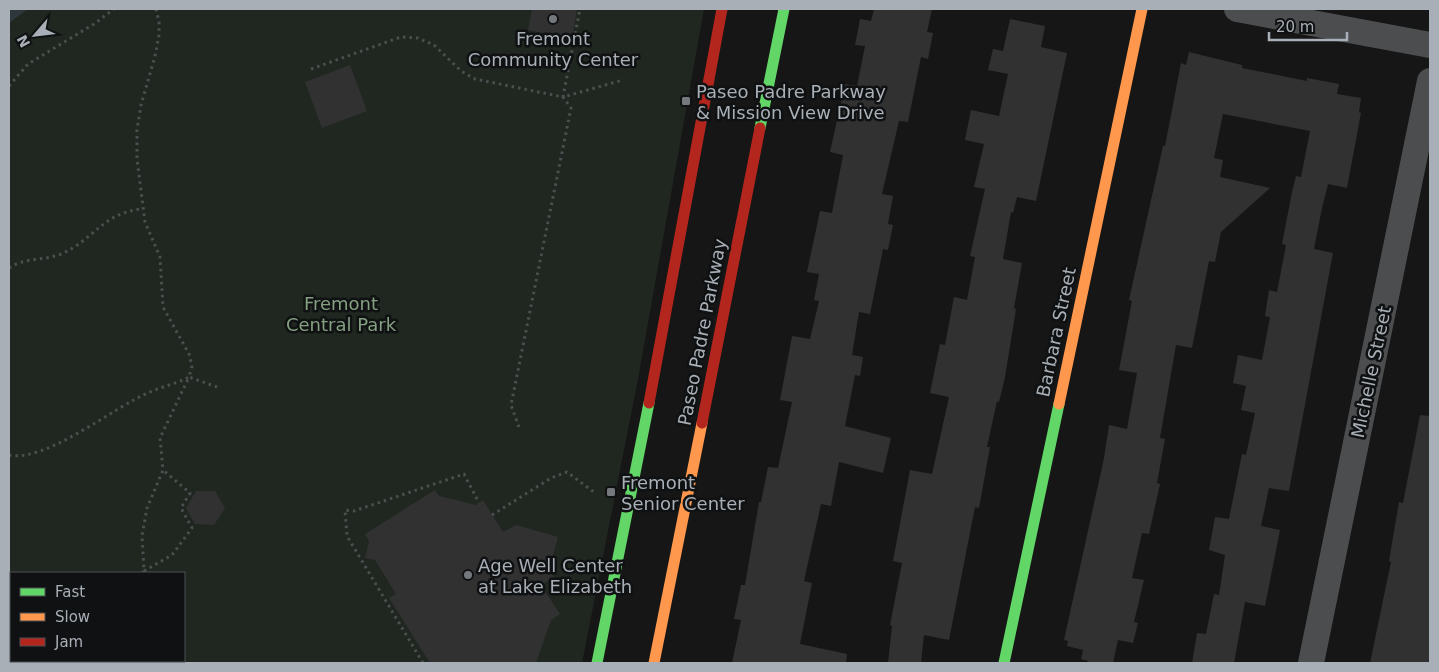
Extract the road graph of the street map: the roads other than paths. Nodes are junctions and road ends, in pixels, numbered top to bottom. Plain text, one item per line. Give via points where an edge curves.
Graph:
1 (722, 9) edge
2 (784, 9) edge
3 (1142, 9) edge
4 (1237, 9) edge
5 (1430, 45) edge
6 (1430, 81) edge
7 (598, 663) edge
8 (654, 663) edge
9 (1004, 663) edge
10 (1312, 663) edge

1 - 7 main road
2 - 8 main road, Paseo Padre Parkway
3 - 9 main road, Barbara Street
4 - 5 street
6 - 10 street, Michelle Street

